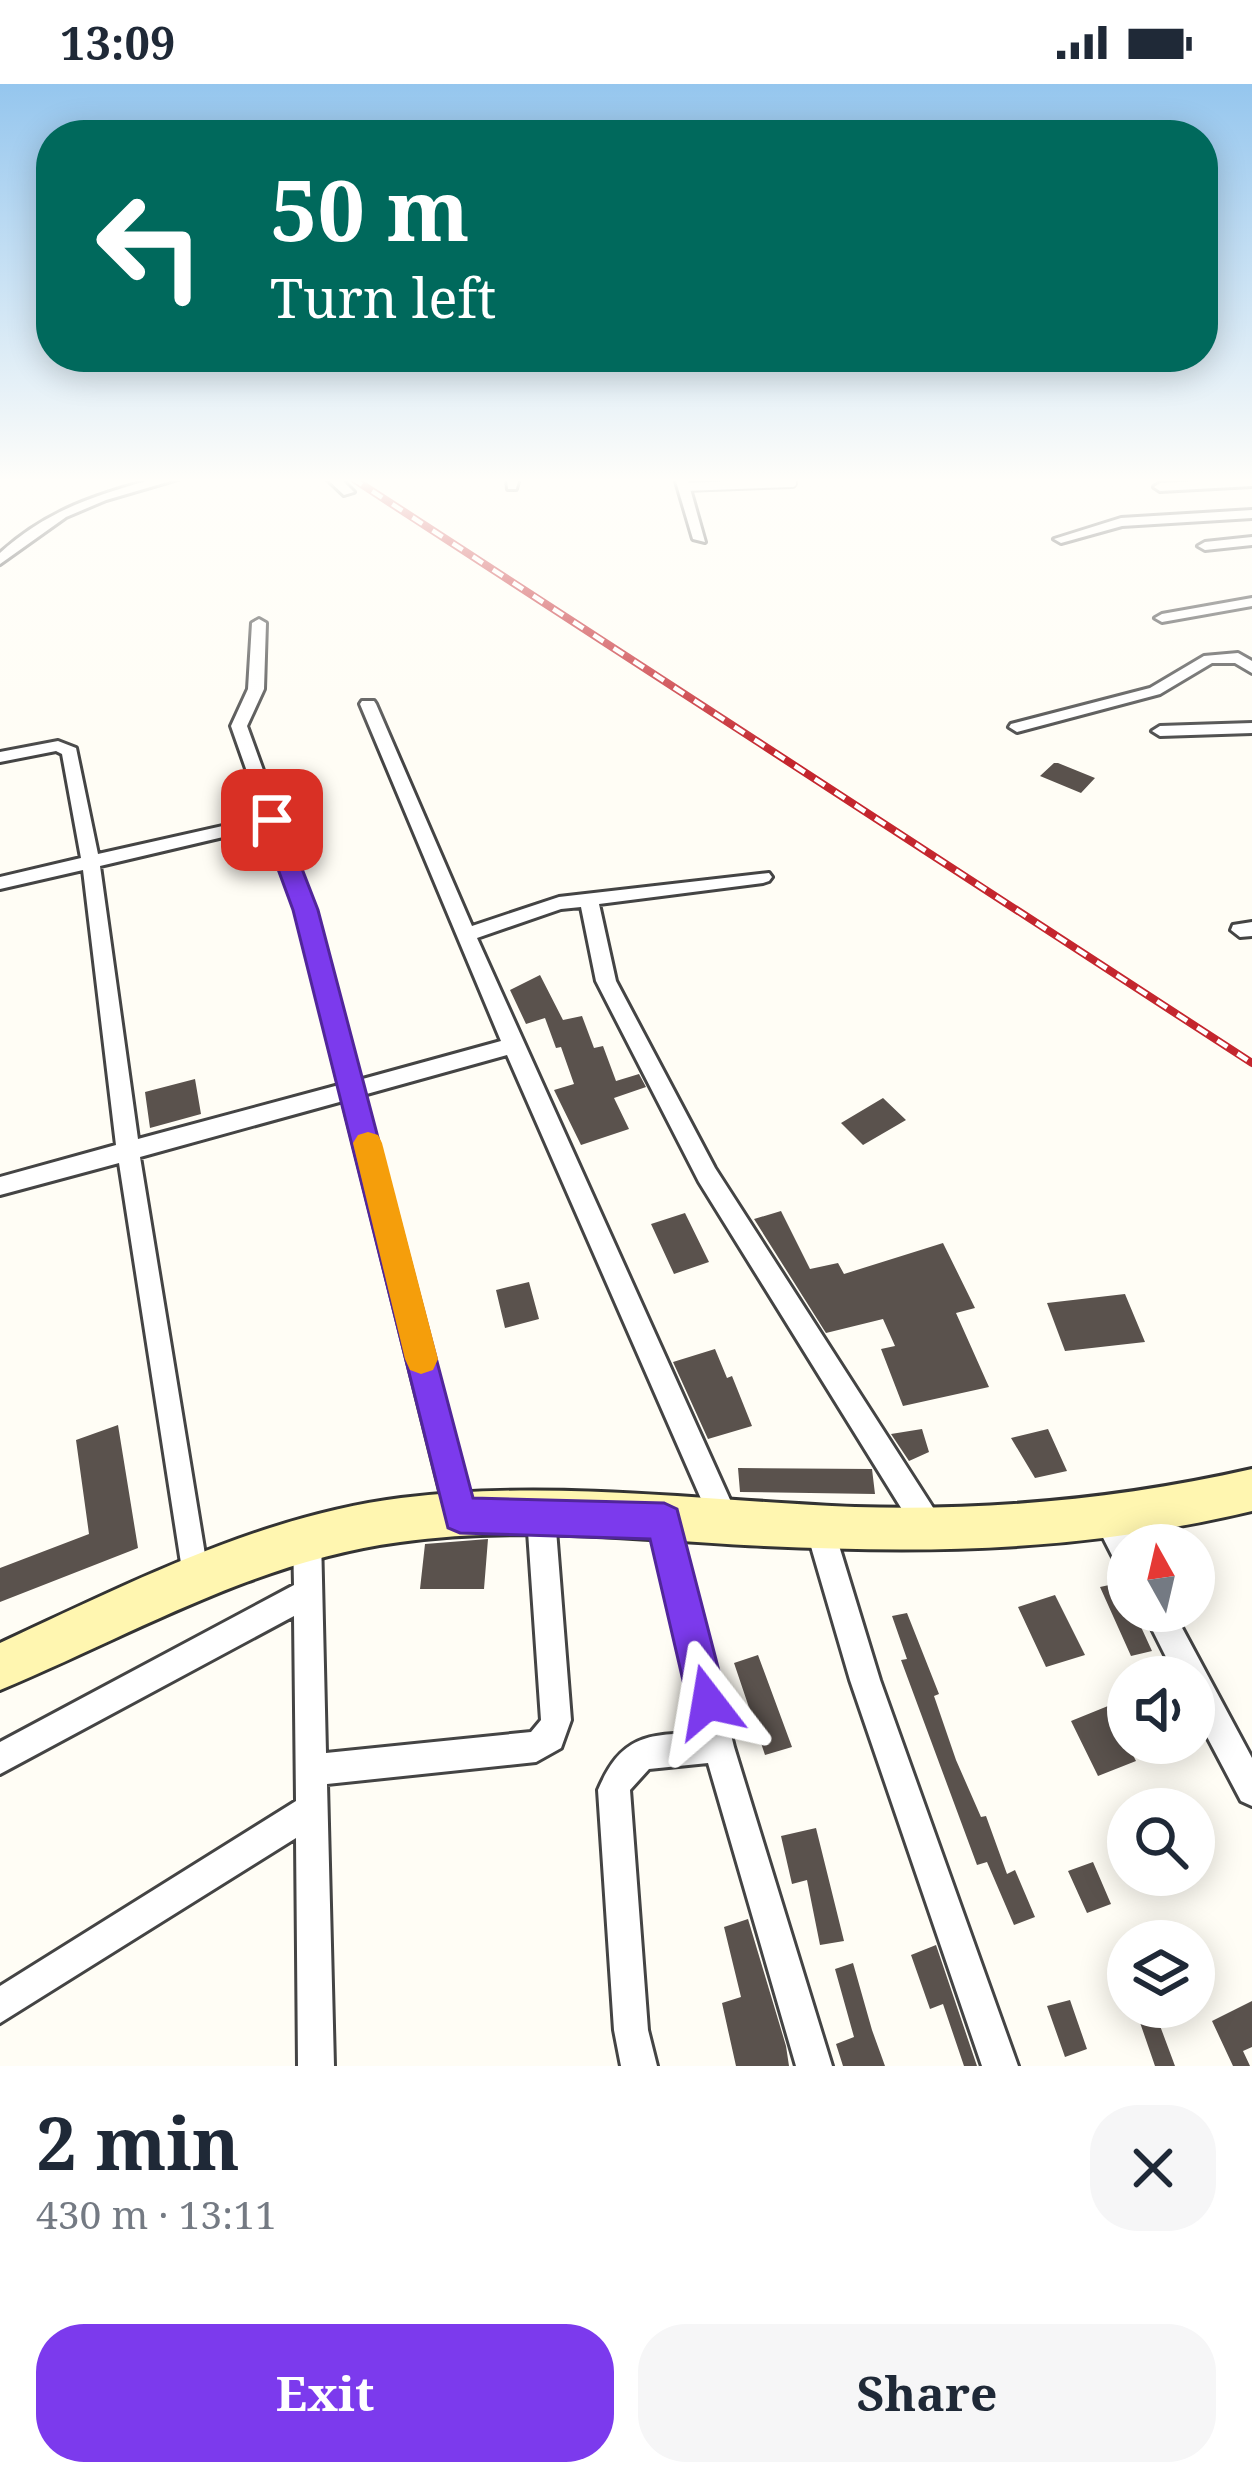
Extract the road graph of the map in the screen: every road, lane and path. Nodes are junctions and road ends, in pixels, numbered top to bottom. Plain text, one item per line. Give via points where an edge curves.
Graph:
1 (1252, 602) edge
2 (1162, 619) dead end
3 (259, 622) dead end
4 (1252, 668) edge
5 (368, 704) dead end
6 (1018, 727) dead end
7 (1252, 728) edge
8 (1160, 731) dead end
9 (0, 757) edge
10 (272, 820) junction
11 (91, 863) junction
12 (763, 877) dead end
13 (0, 883) edge
14 (588, 898) junction
15 (469, 934) junction
16 (513, 1046) junction
17 (354, 1088) junction
18 (128, 1150) junction
19 (0, 1186) edge
20 (1252, 1490) edge
21 (460, 1515) junction
22 (541, 1517) junction
23 (1108, 1518) junction
24 (664, 1521) junction
25 (726, 1523) junction
26 (1111, 1524) edge
27 (819, 1526) junction
28 (932, 1530) junction
29 (308, 1537) junction
30 (194, 1579) junction
31 (308, 1593) junction
32 (0, 1666) edge
33 (1215, 1720) edge
34 (719, 1747) junction
35 (0, 1759) edge
36 (310, 1770) junction
37 (1252, 1790) edge
38 (311, 1810) junction
39 (0, 2006) edge
40 (316, 2066) edge
41 (639, 2066) edge
42 (814, 2066) edge
43 (1000, 2066) edge

1 - 2 street
3 - 10 street via 256,689 239,726
4 - 6 street via 1238,658 1210,659 1155,691
5 - 15 street
7 - 8 street
9 - 11 street via 58,746 70,751
10 - 11 street
10 - 17 street
11 - 13 street
11 - 18 street
12 - 14 street
14 - 15 street
14 - 28 street via 606,981 707,1175
15 - 16 street
16 - 17 street
16 - 25 street
17 - 18 street
17 - 21 street
18 - 19 street
18 - 30 street
20 - 23 street
21 - 22 street
21 - 29 street
22 - 24 street
22 - 36 street via 556,1720 550,1737 536,1747
23 - 26 street
23 - 28 street
24 - 25 street
24 - 34 street
25 - 27 street
27 - 28 street
27 - 43 street
29 - 30 street
29 - 31 street
30 - 32 street
31 - 35 street
31 - 36 street
33 - 37 street
34 - 41 street via 634,1755 619,1769 614,1790
34 - 42 street
36 - 38 street
38 - 39 street
38 - 40 street

